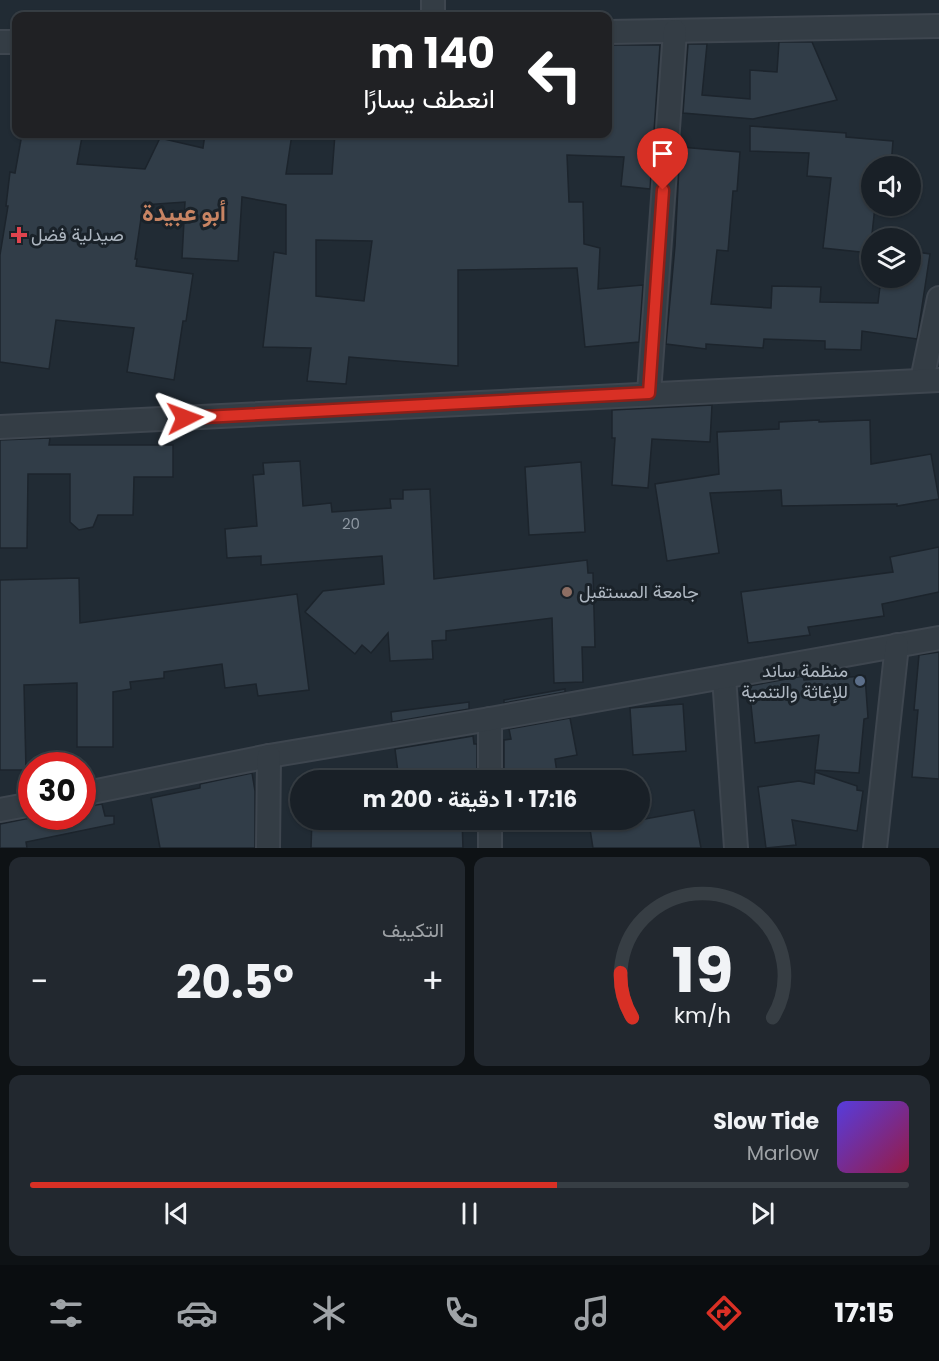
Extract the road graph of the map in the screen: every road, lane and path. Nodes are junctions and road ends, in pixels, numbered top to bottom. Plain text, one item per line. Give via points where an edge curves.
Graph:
1 (939, 26) edge
2 (675, 31) junction
3 (612, 32) edge
4 (939, 298) edge
5 (931, 380) edge
6 (649, 393) junction
7 (0, 428) edge
8 (939, 638) edge
9 (897, 645) junction
10 (724, 677) junction
11 (490, 719) junction
12 (269, 756) junction
13 (490, 770) edge
14 (96, 791) edge
15 (18, 807) edge
16 (0, 810) edge
17 (490, 830) edge
18 (268, 848) edge
19 (490, 848) edge
20 (736, 848) edge
21 (875, 848) edge

1 - 2 street
2 - 3 street
2 - 6 street
4 - 5 street
5 - 6 street
6 - 7 street
8 - 9 street
9 - 10 street
9 - 21 street
10 - 11 street
10 - 20 street
11 - 12 street
11 - 13 street
12 - 14 street
12 - 18 street
15 - 16 street
17 - 19 street

